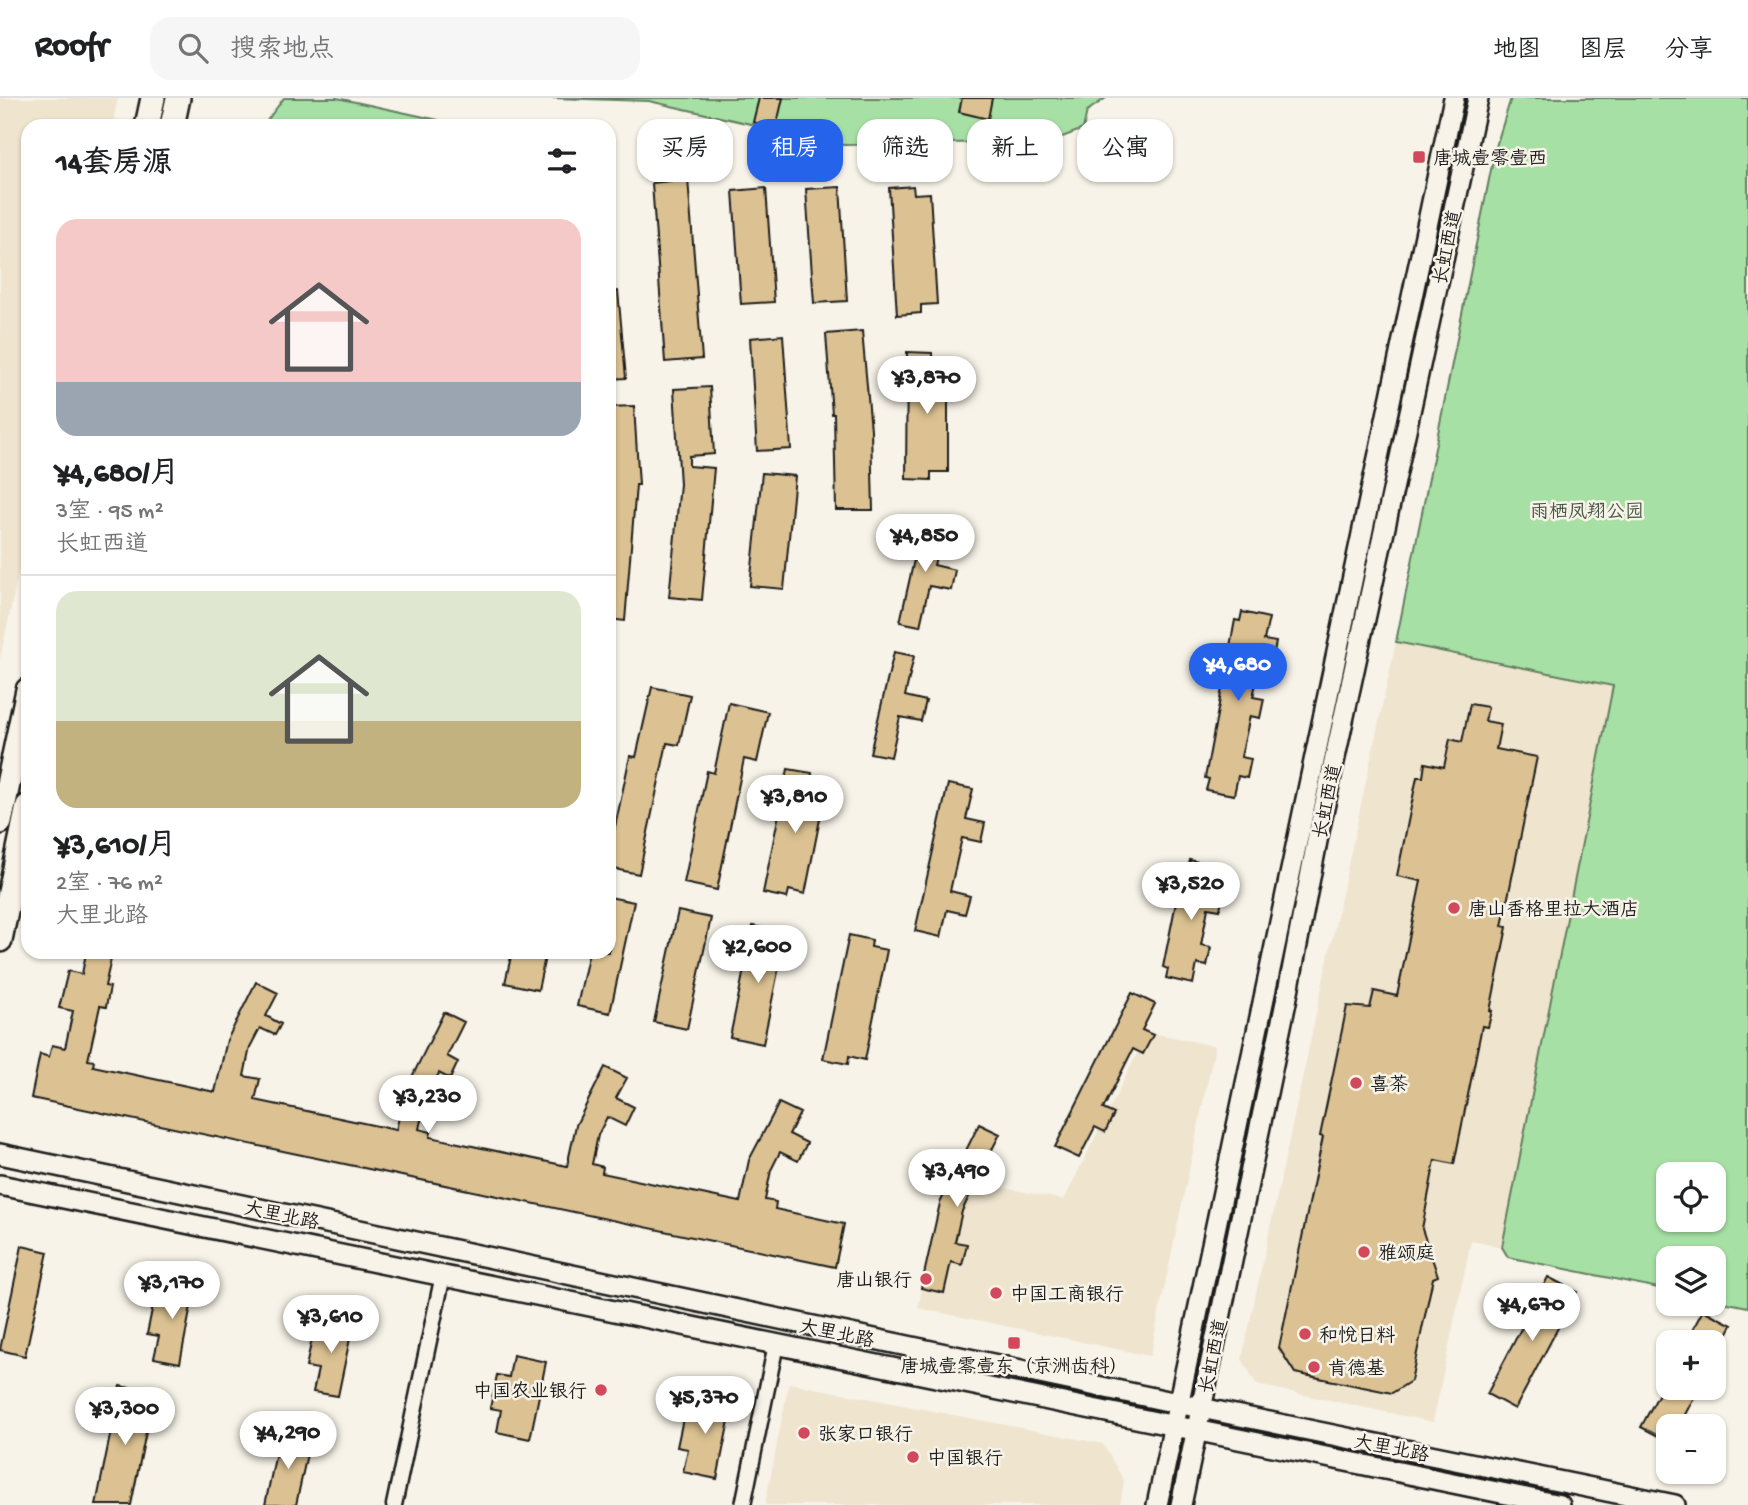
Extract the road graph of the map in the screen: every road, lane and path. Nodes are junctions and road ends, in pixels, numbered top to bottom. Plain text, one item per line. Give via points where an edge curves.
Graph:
1 (153, 98) edge
2 (178, 98) edge
3 (1454, 98) edge
4 (1478, 98) edge
5 (148, 119) edge
6 (174, 119) edge
7 (21, 723) edge
8 (0, 822) edge
9 (21, 840) edge
10 (0, 940) edge
11 (0, 1154) edge
12 (0, 1185) edge
13 (443, 1275) junction
14 (776, 1344) junction
15 (1178, 1403) junction
16 (1201, 1408) junction
17 (1173, 1425) junction
18 (1196, 1431) junction
19 (394, 1505) edge
20 (743, 1505) edge
21 (1157, 1505) edge
22 (1181, 1505) edge
23 (1560, 1505) edge
24 (1675, 1505) edge

1 - 5 main road
2 - 6 main road
3 - 15 main road, 长虹西道
4 - 16 main road, 长虹西道 via 1321,822
7 - 8 main road
9 - 10 main road
11 - 15 main road, 大里北路
12 - 13 main road, 大里北路
13 - 14 main road, 大里北路
13 - 19 street
14 - 17 main road, 大里北路
14 - 20 street
15 - 16 main road, 大里北路
15 - 17 main road, 长虹西道
16 - 18 main road, 长虹西道
16 - 24 main road, 大里北路
17 - 18 main road, 大里北路
17 - 21 main road, 长虹西道
18 - 22 main road, 长虹西道
18 - 23 main road, 大里北路

